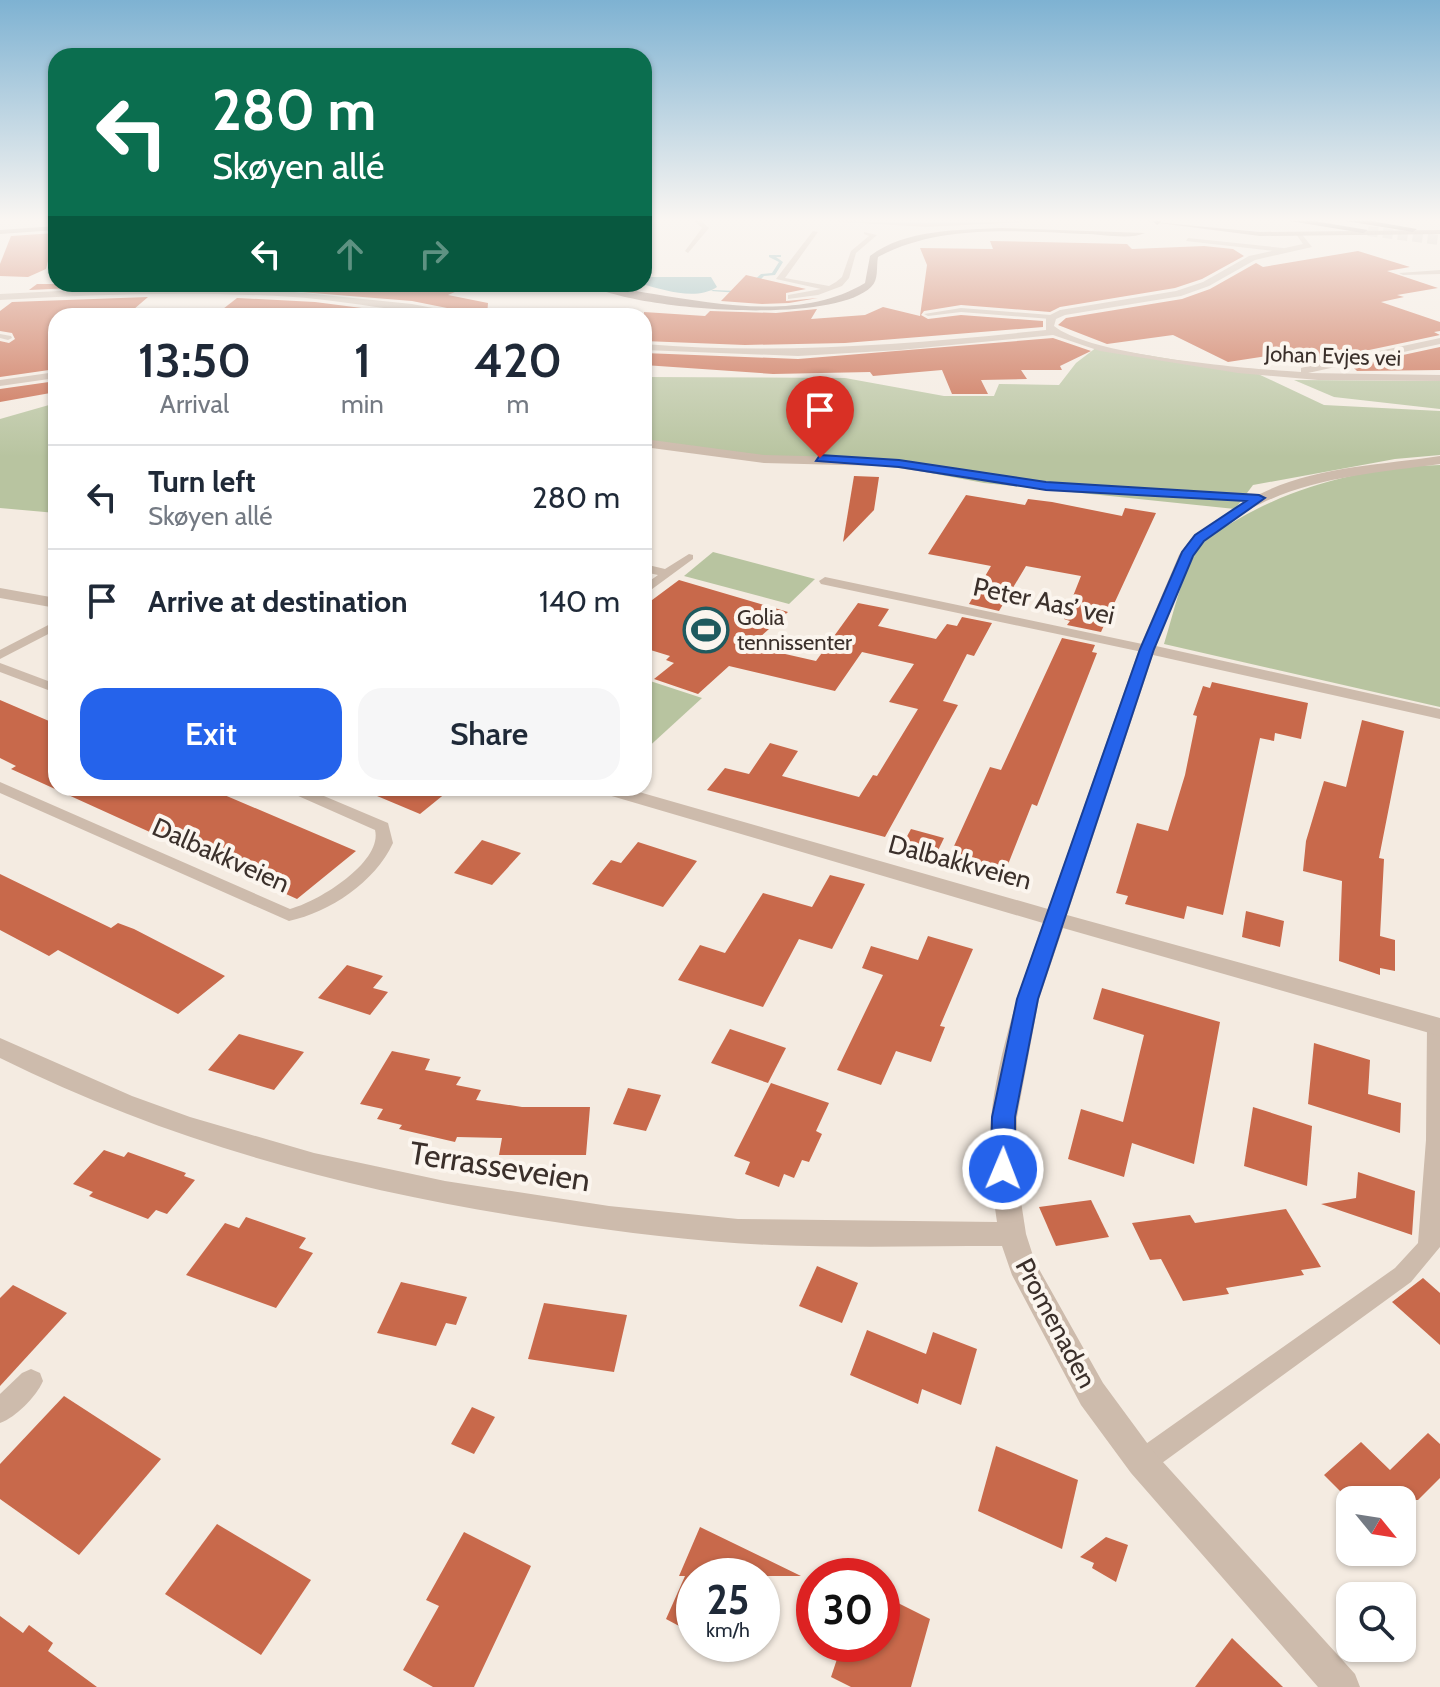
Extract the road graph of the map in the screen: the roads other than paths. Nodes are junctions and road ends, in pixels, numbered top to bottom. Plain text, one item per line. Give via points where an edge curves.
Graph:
1 (366, 300) edge
2 (664, 300) edge
3 (833, 300) edge
4 (1136, 300) edge
5 (419, 308) edge
6 (928, 314) dead end
7 (1051, 317) junction
8 (1053, 332) junction
9 (1440, 341) edge
10 (652, 348) edge
11 (1281, 375) junction
12 (48, 376) edge
13 (1440, 378) edge
14 (0, 383) edge
15 (652, 444) edge
16 (1440, 460) edge
17 (1259, 498) junction
18 (689, 557) dead end
19 (652, 570) edge
20 (665, 573) junction
21 (825, 581) dead end
22 (652, 584) edge
23 (0, 593) edge
24 (48, 602) edge
25 (48, 629) edge
26 (1147, 649) junction
27 (0, 655) edge
28 (0, 667) edge
29 (48, 686) edge
30 (1440, 714) edge
31 (0, 787) edge
32 (311, 796) edge
33 (632, 796) edge
34 (1056, 918) junction
35 (1438, 1027) edge
36 (0, 1047) edge
37 (1012, 1234) junction
38 (1434, 1251) edge
39 (31, 1381) dead end
40 (0, 1411) edge
41 (1142, 1462) junction
42 (1342, 1687) edge

1 - 5 street
2 - 3 main road via 740,308
4 - 7 street
6 - 7 lane via 961,310
7 - 8 street
8 - 10 street via 814,353
8 - 11 street, Johan Evjes vei via 1149,357
9 - 11 street
11 - 13 street, Johan Evjes vei
12 - 14 lane
15 - 17 street via 764,459 884,462 1046,486
16 - 17 street, Promenaden via 1335,475
17 - 26 street, Promenaden via 1199,538 1186,555
18 - 20 lane
19 - 20 lane
20 - 22 lane
21 - 26 lane, Peter Aas’ vei
23 - 24 street
25 - 27 lane
26 - 30 street, Peter Aas’ vei
26 - 34 street, Promenaden
28 - 29 lane
31 - 32 lane, Dalbakkveien via 289,915 305,914 342,888 377,856 385,836 373,822
33 - 34 street, Dalbakkveien
34 - 35 street, Dalbakkveien
34 - 37 street, Promenaden via 1028,999 1004,1117 1003,1169
35 - 38 lane
36 - 37 street, Terrasseveien via 180,1126 276,1157 418,1189 676,1226 771,1233
37 - 41 street, Promenaden via 1022,1266 1092,1394
38 - 41 lane
39 - 40 lane
41 - 42 street, Promenaden

